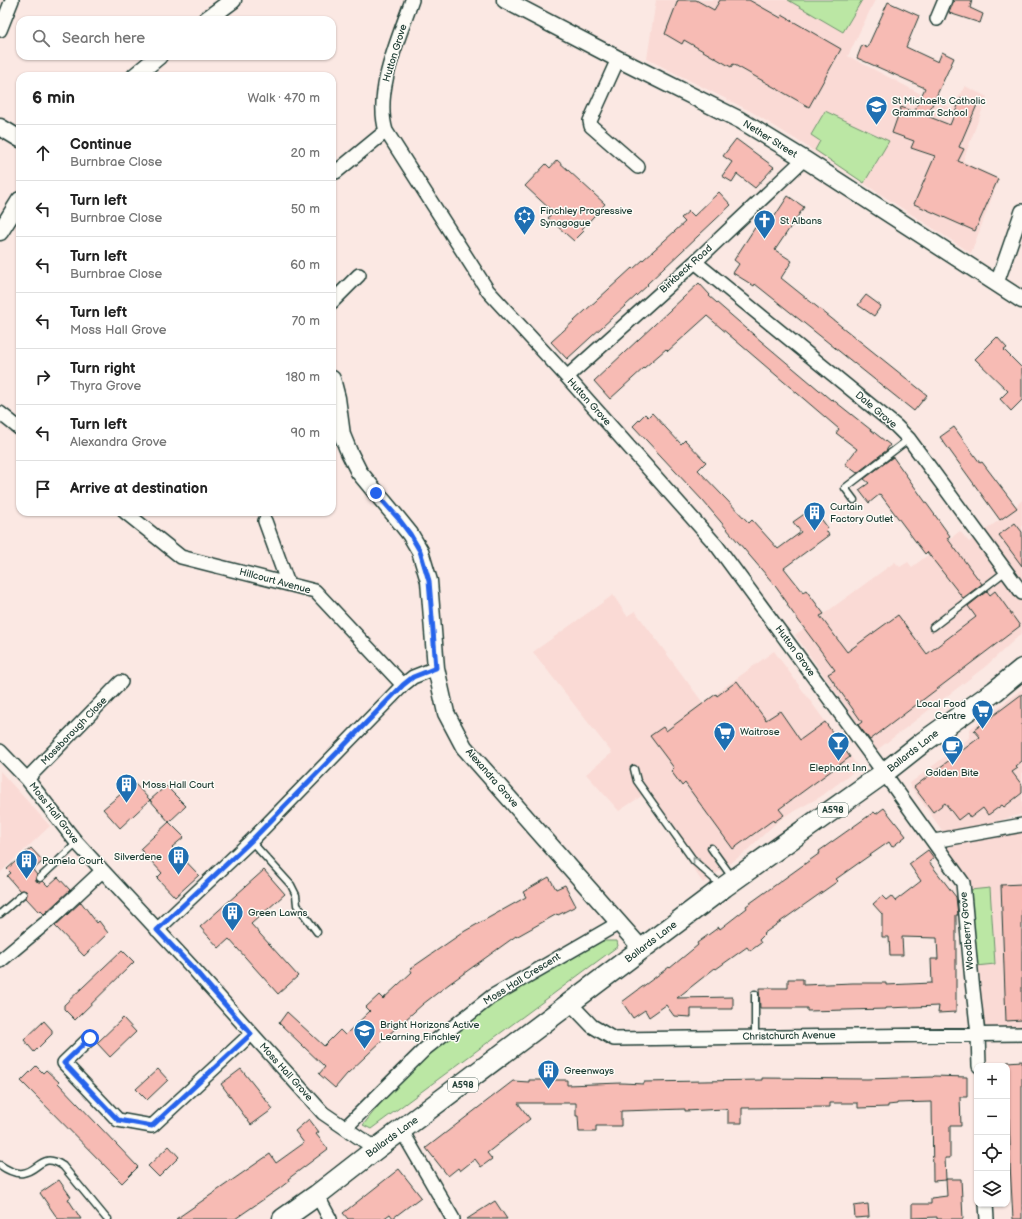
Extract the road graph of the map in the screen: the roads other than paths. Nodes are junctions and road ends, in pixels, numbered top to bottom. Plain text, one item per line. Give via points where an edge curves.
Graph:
1 (12, 0) edge
2 (233, 0) edge
3 (412, 0) edge
4 (505, 0) edge
5 (945, 0) edge
6 (211, 16) edge
7 (937, 19) dead end
8 (0, 30) edge
9 (618, 59) junction
10 (154, 60) edge
11 (140, 72) edge
12 (0, 127) edge
13 (386, 131) junction
14 (16, 137) edge
15 (804, 159) junction
16 (638, 167) dead end
17 (336, 172) dead end
18 (16, 206) edge
19 (1022, 211) edge
20 (0, 232) edge
21 (694, 262) junction
22 (359, 275) dead end
23 (997, 283) junction
24 (336, 298) edge
25 (1022, 300) edge
26 (567, 377) junction
27 (336, 394) edge
28 (0, 413) edge
29 (16, 426) edge
30 (909, 439) junction
31 (854, 500) dead end
32 (130, 516) edge
33 (265, 521) dead end
34 (1006, 571) junction
35 (288, 584) junction
36 (1022, 593) edge
37 (933, 627) dead end
38 (436, 668) junction
39 (1022, 669) edge
40 (122, 682) dead end
41 (403, 685) junction
42 (0, 751) edge
43 (634, 769) dead end
44 (884, 773) junction
45 (27, 779) junction
46 (1022, 824) edge
47 (251, 841) junction
48 (934, 841) junction
49 (77, 843) junction
50 (711, 848) dead end
51 (102, 871) junction
52 (40, 878) dead end
53 (729, 883) junction
54 (23, 894) dead end
55 (0, 914) edge
56 (619, 923) junction
57 (157, 930) junction
58 (317, 932) dead end
59 (641, 948) junction
60 (0, 961) edge
61 (754, 994) dead end
62 (570, 1003) junction
63 (251, 1034) junction
64 (978, 1034) junction
65 (1022, 1034) edge
66 (755, 1036) junction
67 (90, 1038) dead end
68 (980, 1063) edge
69 (346, 1128) junction
70 (402, 1131) junction
71 (376, 1149) junction
72 (0, 1166) edge
73 (317, 1195) junction
74 (986, 1207) edge
75 (108, 1219) edge
76 (282, 1219) edge
77 (330, 1219) edge
78 (453, 1219) edge
79 (987, 1219) edge

1 - 8 street
2 - 6 street
3 - 13 street, Hutton Grove via 389,69 382,102
4 - 9 street, Nether Street
5 - 7 street
9 - 15 street, Nether Street via 740,120
9 - 16 street via 590,121 592,126
10 - 11 street
12 - 14 street
13 - 17 street
13 - 26 street, Hutton Grove via 488,291
15 - 21 street, Birkbeck Road
15 - 23 street, Nether Street
18 - 20 street
19 - 23 street
21 - 26 street, Birkbeck Road
21 - 30 street, Dale Grove
22 - 24 street
23 - 25 street, Nether Street
26 - 44 street, Hutton Grove via 717,546
27 - 38 street, Alexandra Grove via 342,435 352,459 359,472 398,518 420,551 429,581
28 - 29 street
30 - 31 lane via 845,488
30 - 34 street, Dale Grove
32 - 35 street, Hillcourt Avenue via 182,557
33 - 35 street
34 - 36 street, Dale Grove
34 - 37 lane
35 - 41 street, Hillcourt Avenue via 315,591
38 - 41 street via 413,677
38 - 56 street, Alexandra Grove via 446,713 464,747
39 - 44 main road, Ballards Lane / A598
40 - 45 street, Mossborough Close
41 - 47 street
42 - 45 street, Moss Hall Grove
53 -> 43 lane via 694,861 637,781
44 - 48 street, Woodberry Grove
44 - 53 main road, Ballards Lane / A598
45 - 49 street, Moss Hall Grove
46 - 48 street
47 - 57 street
47 - 58 lane via 291,885 297,905
48 - 64 street, Woodberry Grove via 963,883
49 - 51 street, Moss Hall Grove
49 - 52 lane
50 - 53 lane
51 - 57 street, Moss Hall Grove
51 - 60 street
53 - 59 main road, Ballards Lane / A598
54 - 55 lane
56 - 59 street, Alexandra Grove
56 - 69 street, Moss Hall Crescent via 491,997 425,1049
57 - 63 street, Moss Hall Grove
59 - 62 main road, Ballards Lane / A598
61 - 66 lane
62 - 66 street, Christchurch Avenue via 592,1026 614,1039
62 - 70 main road, Ballards Lane / A598
63 - 67 street via 152,1126 118,1120 64,1063
63 - 69 street, Moss Hall Grove via 323,1113
64 - 65 street, Christchurch Avenue
64 - 66 street, Christchurch Avenue
64 - 68 street, Woodberry Grove
69 - 71 street, Moss Hall Grove
70 - 71 main road, Ballards Lane / A598
70 - 78 street
71 - 73 main road, Ballards Lane / A598
72 - 75 lane via 17,1173 25,1173 45,1161 58,1162
73 - 76 main road, Ballards Lane / A598
73 - 77 street
74 - 79 street

